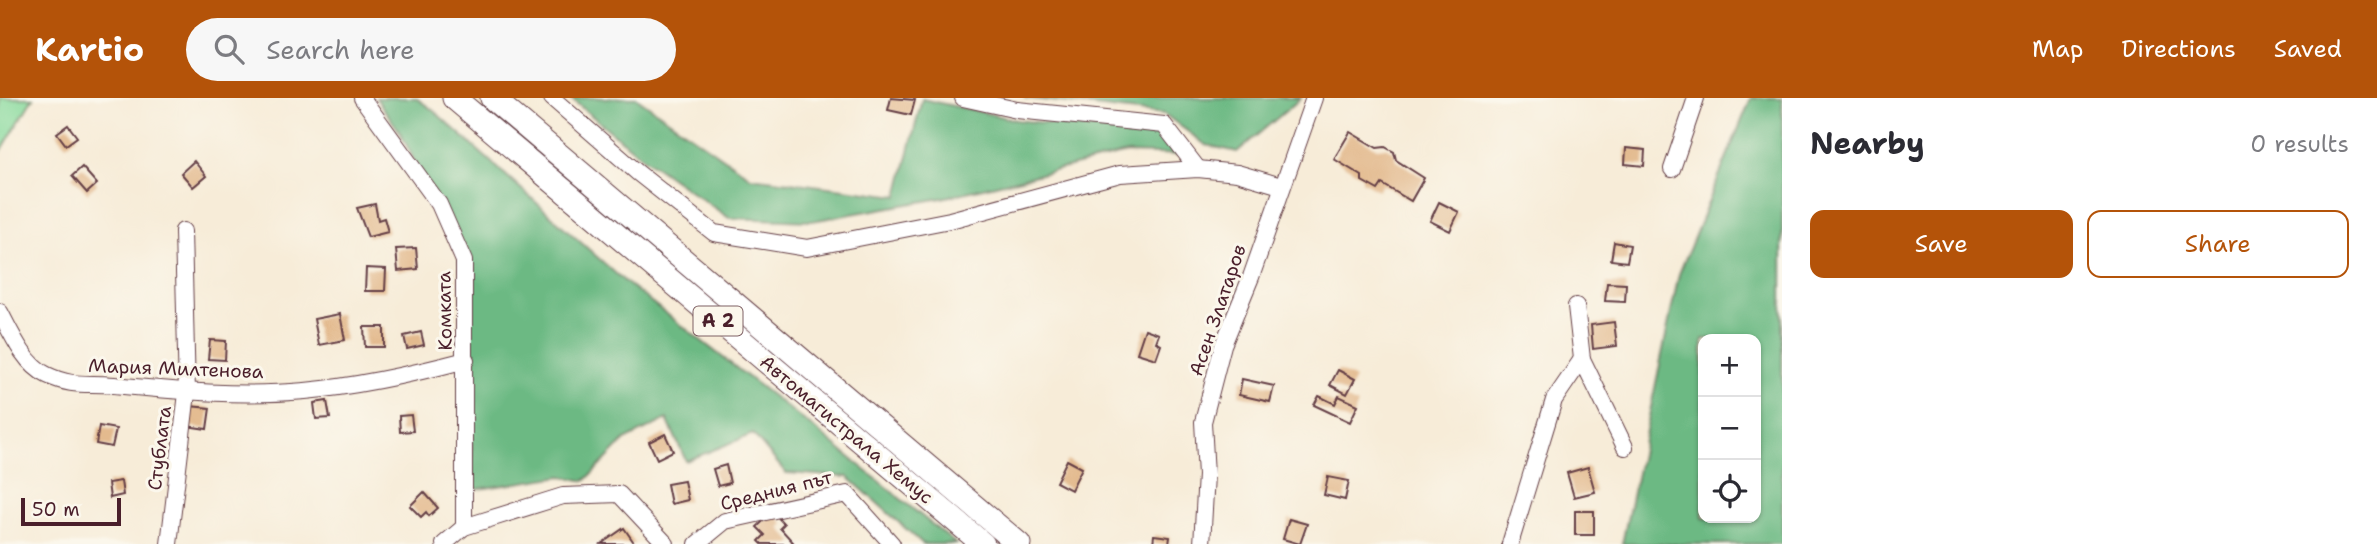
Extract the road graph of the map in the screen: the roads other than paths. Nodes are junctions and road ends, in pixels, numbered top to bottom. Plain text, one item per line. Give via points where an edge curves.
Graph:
1 (362, 98) edge
2 (454, 98) edge
3 (492, 98) edge
4 (552, 98) edge
5 (963, 98) edge
6 (1314, 98) edge
7 (1696, 98) edge
8 (1198, 169) junction
9 (1672, 169) dead end
10 (1281, 186) junction
11 (183, 231) dead end
12 (1576, 306) dead end
13 (0, 313) edge
14 (1582, 359) junction
15 (466, 360) junction
16 (187, 393) junction
17 (1626, 447) dead end
18 (464, 527) junction
19 (169, 544) edge
20 (444, 544) edge
21 (666, 544) edge
22 (696, 544) edge
23 (892, 544) edge
24 (983, 544) edge
25 (1019, 544) edge
26 (1202, 544) edge
27 (1510, 544) edge

1 - 15 street, Комката via 439,204 464,261
2 - 24 highway, Автомагистрала Хемус / A 2
3 - 25 highway, Автомагистрала Хемус / A 2
4 - 8 street via 714,233 807,248 950,220 1120,174
5 - 8 street via 1017,110 1164,125
6 - 10 street, Асен Златаров
7 - 9 street
8 - 10 street via 1237,173
10 - 26 street, Асен Златаров via 1223,345 1203,422
11 - 16 street, Стублата
12 - 14 street
13 - 16 street, Мария Милтенова via 18,346 44,374 80,386 109,384
14 - 17 street
14 - 27 street via 1554,400
15 - 16 street, Мария Милтенова via 403,376 304,391
15 - 18 street, Комката
16 - 19 street, Стублата
18 - 20 street
18 - 21 street via 563,496 619,494
22 - 23 street, Средния път via 725,520 846,494

